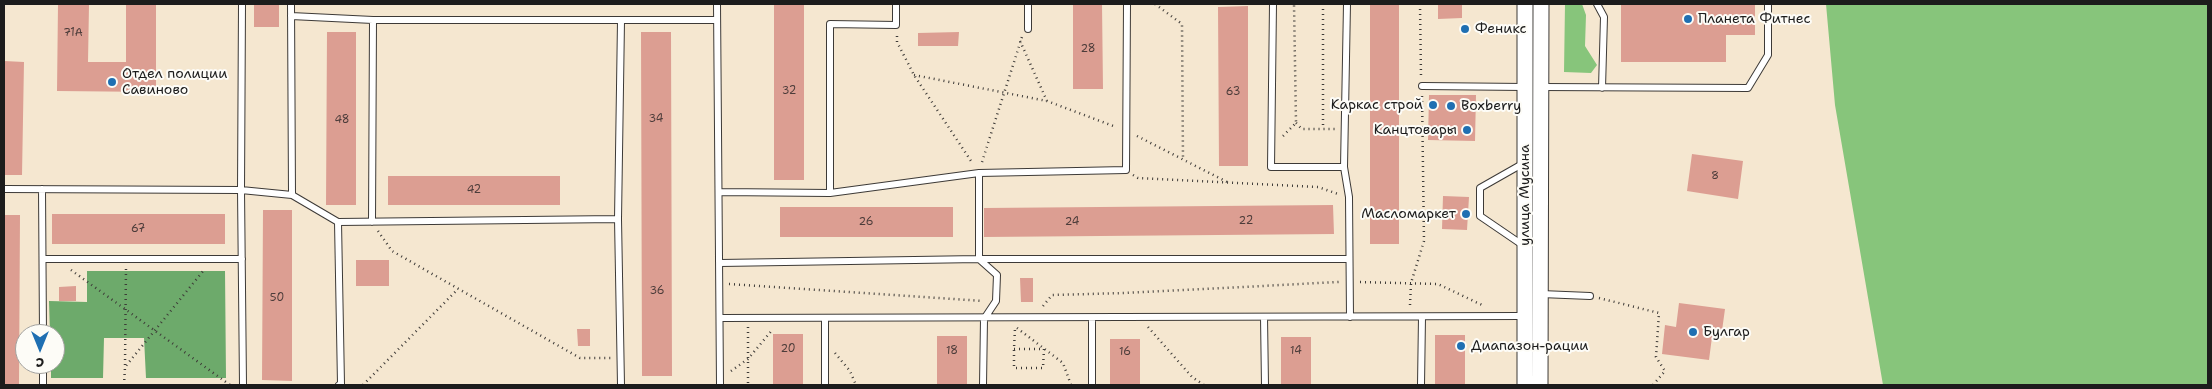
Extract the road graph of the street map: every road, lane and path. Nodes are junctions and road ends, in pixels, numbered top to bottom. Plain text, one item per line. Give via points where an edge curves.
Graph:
1 (242, 4) edge
2 (291, 4) edge
3 (717, 4) edge
4 (896, 4) edge
5 (1028, 4) edge
6 (1127, 4) edge
7 (1154, 4) edge
8 (1273, 4) edge
9 (1294, 4) edge
10 (1323, 4) edge
11 (1347, 4) edge
12 (1420, 4) edge
13 (1525, 4) edge
14 (1541, 4) edge
15 (1597, 4) edge
16 (1768, 4) edge
17 (291, 16) junction
18 (373, 20) junction
19 (717, 20) junction
20 (621, 21) junction
21 (896, 24) junction
22 (1028, 29) joint
23 (1020, 40) junction
24 (914, 75) junction
25 (1422, 86) junction
26 (1525, 86) junction
27 (1540, 87) junction
28 (1602, 88) junction
29 (1003, 93) junction
30 (1047, 101) junction
31 (1296, 123) junction
32 (1324, 129) junction
33 (1344, 129) junction
34 (1126, 130) junction
35 (1272, 148) junction
36 (1183, 160) junction
37 (1525, 163) junction
38 (1344, 167) junction
39 (1126, 170) junction
40 (979, 173) junction
41 (1227, 182) junction
42 (4, 189) edge
43 (42, 189) junction
44 (241, 190) junction
45 (719, 192) junction
46 (830, 193) junction
47 (292, 195) junction
48 (1349, 197) junction
49 (618, 220) junction
50 (338, 222) junction
51 (372, 222) junction
52 (1524, 246) junction
53 (43, 258) junction
54 (55, 258) junction
55 (979, 258) junction
56 (1349, 258) junction
57 (126, 259) junction
58 (213, 259) junction
59 (242, 259) junction
60 (720, 263) junction
61 (1349, 281) junction
62 (1411, 283) junction
63 (720, 284) junction
64 (458, 289) junction
65 (1540, 294) junction
66 (1590, 296) joint
67 (996, 301) junction
68 (1042, 307) dead end
69 (1488, 308) dead end
70 (126, 310) junction
71 (1524, 316) junction
72 (1350, 317) junction
73 (1410, 317) junction
74 (1422, 317) junction
75 (1540, 317) junction
76 (720, 318) junction
77 (748, 318) junction
78 (782, 318) junction
79 (826, 318) junction
80 (1005, 318) junction
81 (1092, 318) junction
82 (1140, 318) junction
83 (1264, 318) junction
84 (984, 319) junction
85 (43, 324) edge
86 (1015, 326) junction
87 (154, 330) junction
88 (825, 341) junction
89 (1014, 349) junction
90 (1044, 349) junction
91 (621, 358) junction
92 (748, 359) junction
93 (125, 367) junction
94 (720, 383) edge
95 (124, 385) edge
96 (230, 385) edge
97 (243, 385) edge
98 (339, 385) edge
99 (363, 385) edge
100 (621, 385) edge
101 (748, 385) edge
102 (825, 385) edge
103 (856, 385) edge
104 (983, 385) edge
105 (1071, 385) edge
106 (1092, 385) edge
107 (1204, 385) edge
108 (1265, 385) edge
109 (1421, 385) edge
110 (1525, 385) edge
111 (1540, 385) edge
112 (1653, 385) edge

1 - 44 lane
2 - 17 lane
3 - 19 lane
4 - 21 lane
5 - 22 lane
6 - 34 lane
7 - 36 path via 1182,24
8 - 35 lane
9 - 31 path
10 - 32 path
11 - 33 lane
12 - 25 path
13 - 26 street, улица Мусина
14 - 27 street, улица Мусина
15 - 28 lane via 1604,17
16 - 28 lane via 1768,55 1748,88
17 - 18 lane
17 - 47 lane
18 - 20 lane
18 - 51 lane
19 - 20 lane
19 - 45 lane
20 - 49 lane
21 - 24 path via 897,42
21 - 46 lane via 830,24
22 - 23 path
23 - 29 path
23 - 30 path
24 - 29 path
24 - 40 path
25 - 26 lane
25 - 62 path via 1424,241
26 - 37 street, улица Мусина
27 - 28 lane
27 - 65 street, улица Мусина
29 - 30 path
29 - 40 path
30 - 34 path
31 - 32 path via 1302,129
31 - 35 path
32 - 33 path
33 - 38 lane
34 - 36 path
34 - 39 lane
35 - 38 lane via 1271,167
36 - 41 path
37 - 52 street, улица Мусина
37 - 52 lane via 1480,188 1480,216
38 - 48 lane
39 - 40 lane
39 - 41 path via 1138,178
40 - 46 lane
40 - 55 lane
41 - 48 path via 1318,187
42 - 43 lane
43 - 44 lane
43 - 53 lane
44 - 47 lane
44 - 59 lane
45 - 46 lane
45 - 60 lane
47 - 50 lane
48 - 56 lane
49 - 51 lane
49 - 91 lane
50 - 51 lane
50 - 98 lane
51 - 64 path via 392,251
52 - 71 street, улица Мусина
53 - 54 lane
53 - 85 lane
54 - 57 lane
54 - 70 path
55 - 56 lane
55 - 60 lane
55 - 67 lane via 997,275
56 - 61 lane
57 - 58 lane
57 - 70 path
58 - 59 lane
58 - 87 path
59 - 97 lane
60 - 63 lane
61 - 62 path
61 - 68 path via 1052,294
61 - 72 lane
62 - 69 path via 1438,284
62 - 73 path
63 - 67 path
63 - 76 lane
64 - 91 path via 580,358
64 - 99 path
65 - 66 lane
65 - 75 street, улица Мусина
66 - 112 path via 1658,313 1656,357 1665,370
67 - 84 lane
70 - 87 path
70 - 93 path
71 - 74 lane
71 - 75 lane
71 - 110 street, улица Мусина
72 - 73 lane
72 - 83 lane
73 - 74 lane
74 - 109 lane
75 - 111 street, улица Мусина
76 - 77 lane
76 - 94 lane
77 - 78 lane
77 - 92 path
78 - 79 lane
78 - 92 path
79 - 84 lane
79 - 88 lane
80 - 81 lane
80 - 84 lane
80 - 86 path
81 - 82 lane
81 - 106 lane
82 - 83 lane
82 - 107 path via 1192,377
83 - 108 lane
84 - 104 lane
86 - 89 path
86 - 90 path
87 - 93 path
87 - 96 path
88 - 102 lane
88 - 103 path via 850,371
89 - 90 path
89 - 90 path via 1014,368 1043,368
90 - 105 path via 1063,363
91 - 100 lane
92 - 94 path
92 - 101 path
93 - 95 path

